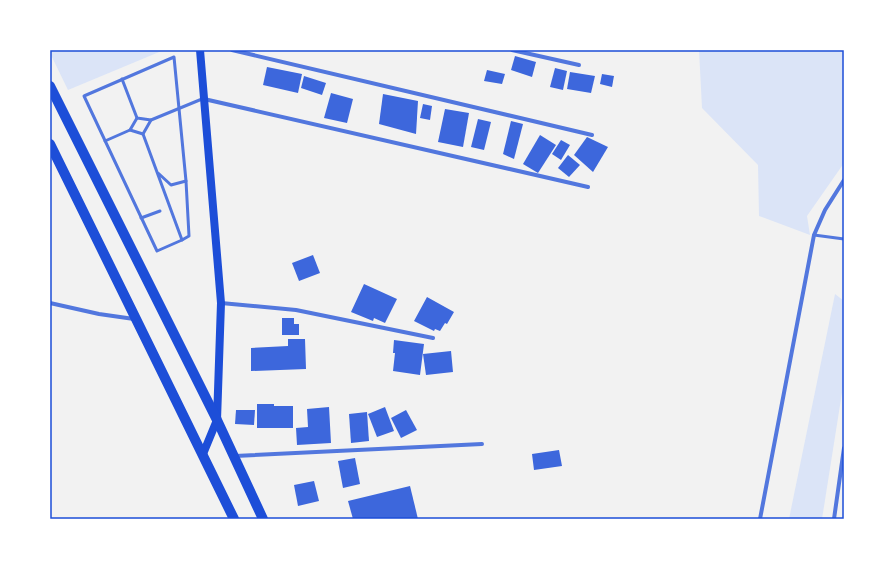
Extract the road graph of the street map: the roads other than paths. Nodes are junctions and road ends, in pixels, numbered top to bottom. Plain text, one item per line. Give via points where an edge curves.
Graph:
1 (200, 50) edge
2 (232, 50) edge
3 (512, 50) edge
4 (578, 65) dead end
5 (122, 79) junction
6 (50, 86) edge
7 (204, 99) junction
8 (179, 108) junction
9 (138, 118) junction
10 (151, 120) junction
11 (130, 130) junction
12 (143, 134) junction
13 (592, 135) dead end
14 (105, 141) junction
15 (50, 144) edge
16 (158, 173) junction
17 (844, 180) edge
18 (186, 181) junction
19 (588, 187) dead end
20 (160, 211) dead end
21 (141, 218) junction
22 (814, 235) junction
23 (844, 239) edge
24 (182, 240) junction
25 (220, 302) junction
26 (50, 303) edge
27 (136, 319) junction
28 (432, 338) dead end
29 (217, 420) junction
30 (482, 444) dead end
31 (844, 448) edge
32 (203, 454) junction
33 (233, 456) junction
34 (234, 519) edge
35 (264, 519) edge
36 (760, 519) edge
37 (834, 519) edge

1 - 7 main road
2 - 13 street
3 - 4 street
5 - 8 lane via 174,57
5 - 9 lane
5 - 14 lane via 84,96
6 - 29 main road
7 - 8 lane
7 - 19 street
7 - 25 main road
8 - 10 lane
8 - 18 lane
9 - 10 lane
9 - 11 lane
10 - 12 lane
11 - 12 lane
11 - 14 lane
12 - 16 lane
14 - 21 lane
15 - 27 main road
16 - 18 lane via 171,185
16 - 24 lane
17 - 22 street via 825,210
18 - 24 lane via 189,236
20 - 21 lane
21 - 24 lane via 157,252
22 - 23 lane
22 - 36 street
25 - 28 street via 296,310
25 - 29 main road
26 - 27 street
27 - 32 main road
29 - 32 main road
29 - 33 main road
30 - 33 street
31 - 37 street
32 - 34 main road
33 - 35 main road

